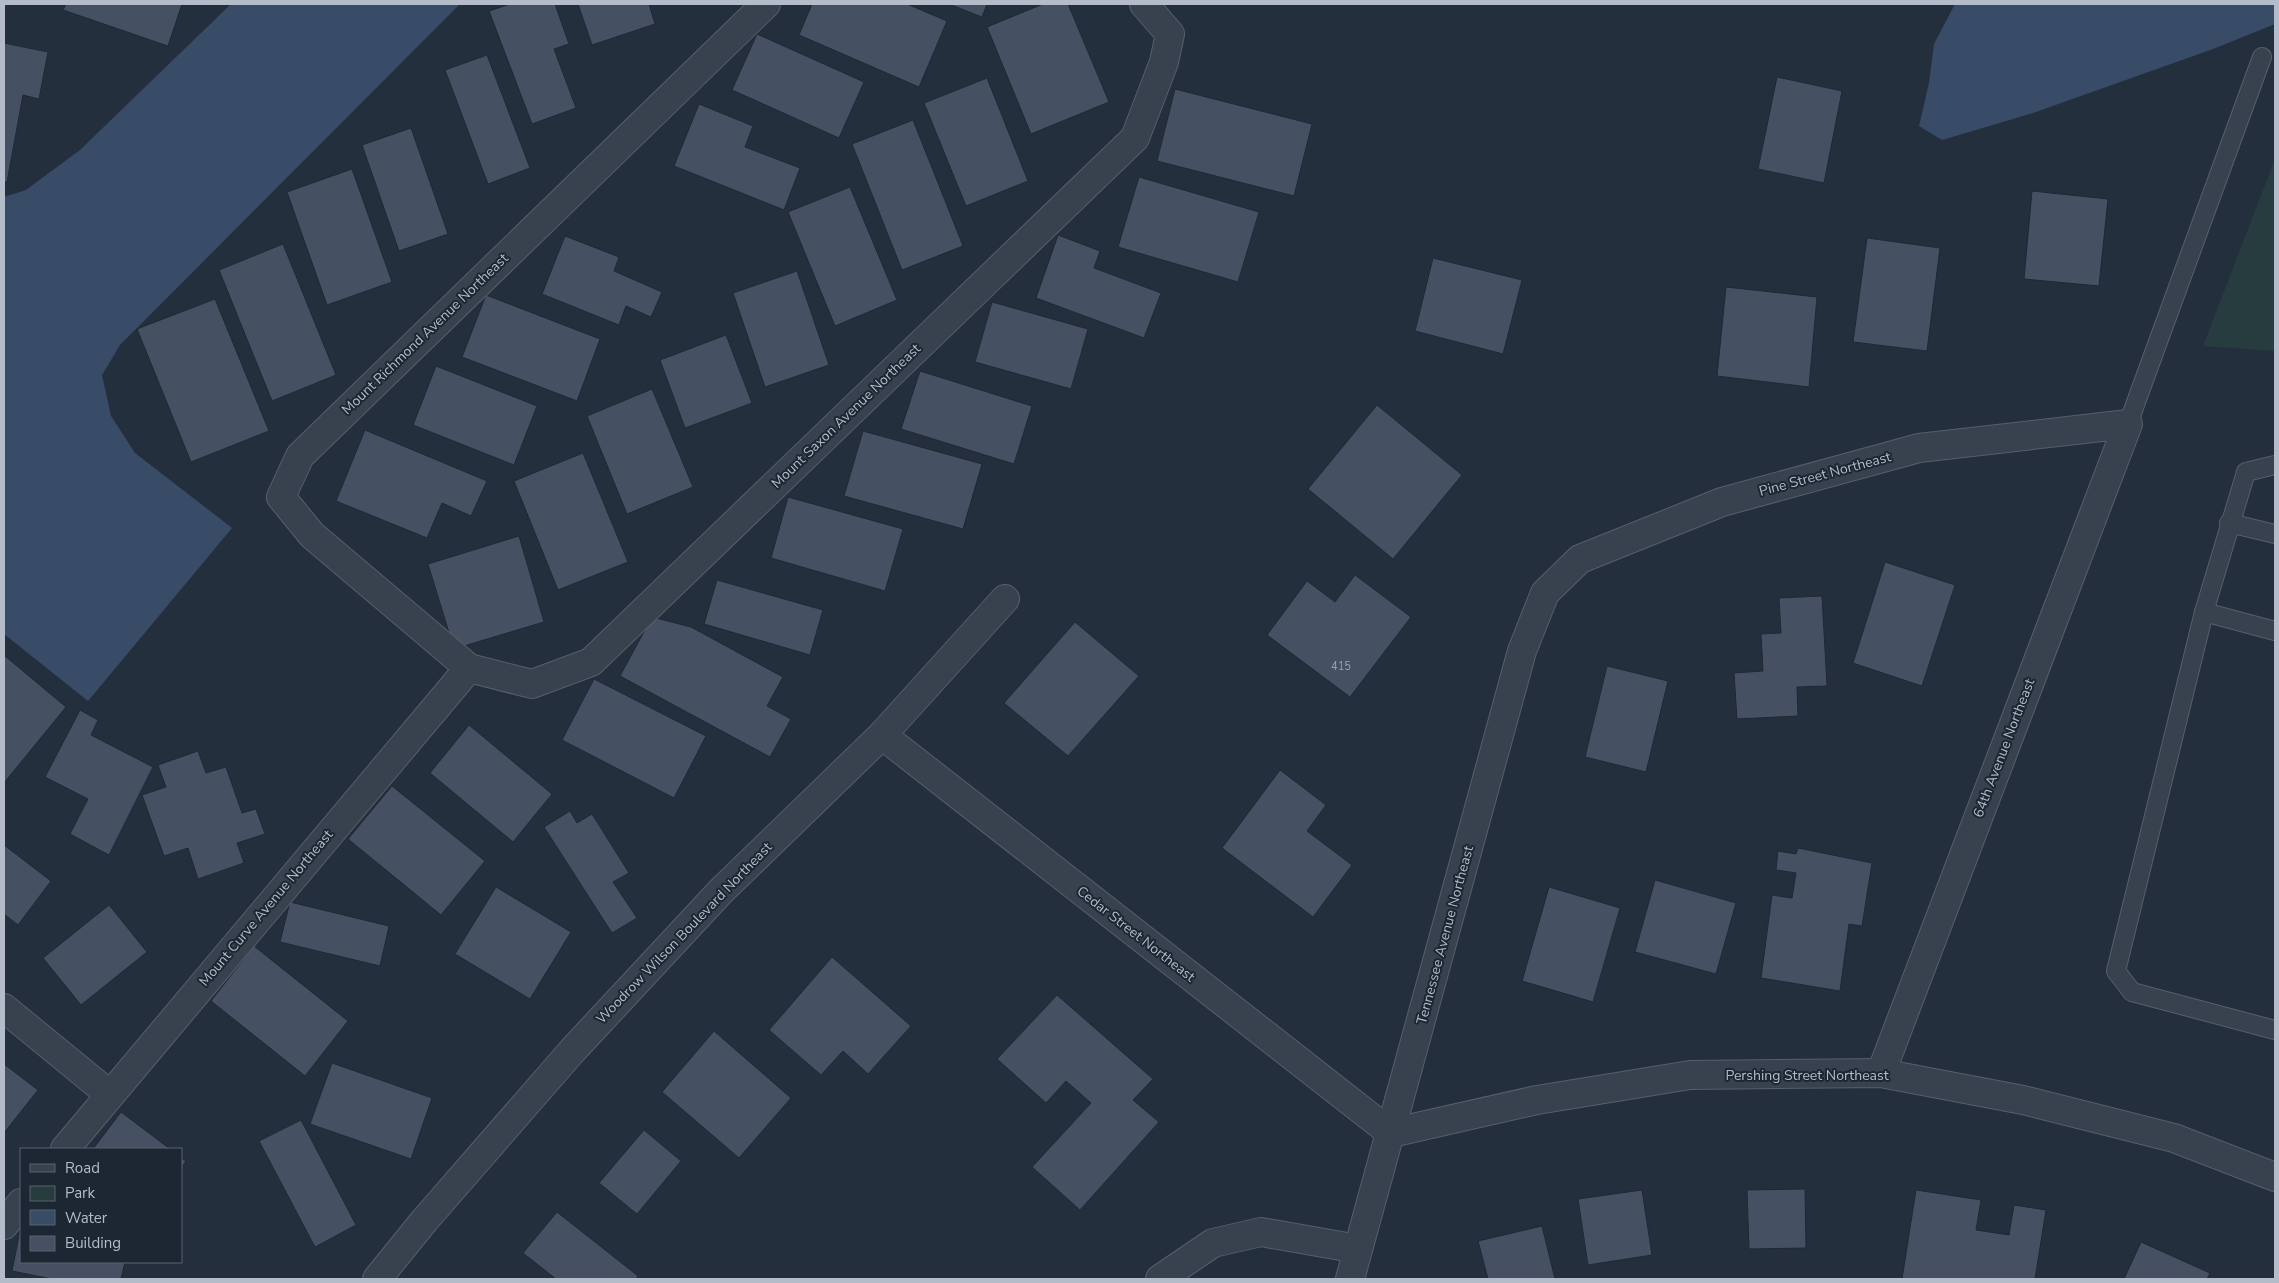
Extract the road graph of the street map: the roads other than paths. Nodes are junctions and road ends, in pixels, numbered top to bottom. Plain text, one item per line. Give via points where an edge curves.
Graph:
1 (766, 4) edge
2 (1144, 4) edge
3 (2262, 57) dead end
4 (2128, 424) junction
5 (2275, 465) edge
6 (2229, 523) junction
7 (2275, 534) edge
8 (1545, 593) joint
9 (1005, 599) dead end
10 (2204, 612) junction
11 (2275, 631) edge
12 (469, 668) junction
13 (882, 734) junction
14 (4, 1008) edge
15 (2275, 1030) edge
16 (1880, 1073) junction
17 (109, 1094) junction
18 (1391, 1134) junction
19 (66, 1148) edge
20 (2275, 1177) edge
21 (20, 1204) edge
22 (4, 1225) edge
23 (1358, 1249) junction
24 (377, 1279) edge
25 (1160, 1279) edge
26 (1350, 1279) edge

1 - 12 street, Mount Richmond Avenue Northeast via 300,456 281,497 312,535
2 - 12 street, Mount Saxon Avenue Northeast via 1170,34 1164,62 1135,138 591,662 532,684
3 - 4 lane
4 - 8 street, Pine Street Northeast via 1919,448 1722,502 1580,559
4 - 16 street, 64th Avenue Northeast
5 - 6 lane via 2246,472
6 - 7 lane
6 - 10 lane
8 - 18 street, Tennessee Avenue Northeast via 1522,651
9 - 13 street, Woodrow Wilson Boulevard Northeast
10 - 11 lane
10 - 15 lane via 2116,971 2132,992
12 - 17 street, Mount Curve Avenue Northeast
13 - 18 street, Cedar Street Northeast
13 - 24 street, Woodrow Wilson Boulevard Northeast via 721,891 572,1051
14 - 17 street
16 - 18 street, Pershing Street Northeast via 1690,1074 1537,1100
16 - 20 street, Pershing Street Northeast via 2023,1100 2174,1138
17 - 19 street, Mount Curve Avenue Northeast
18 - 23 street, Tennessee Avenue Northeast
21 - 22 street
23 - 25 street via 1261,1232 1213,1243
23 - 26 street, Tennessee Avenue Northeast

